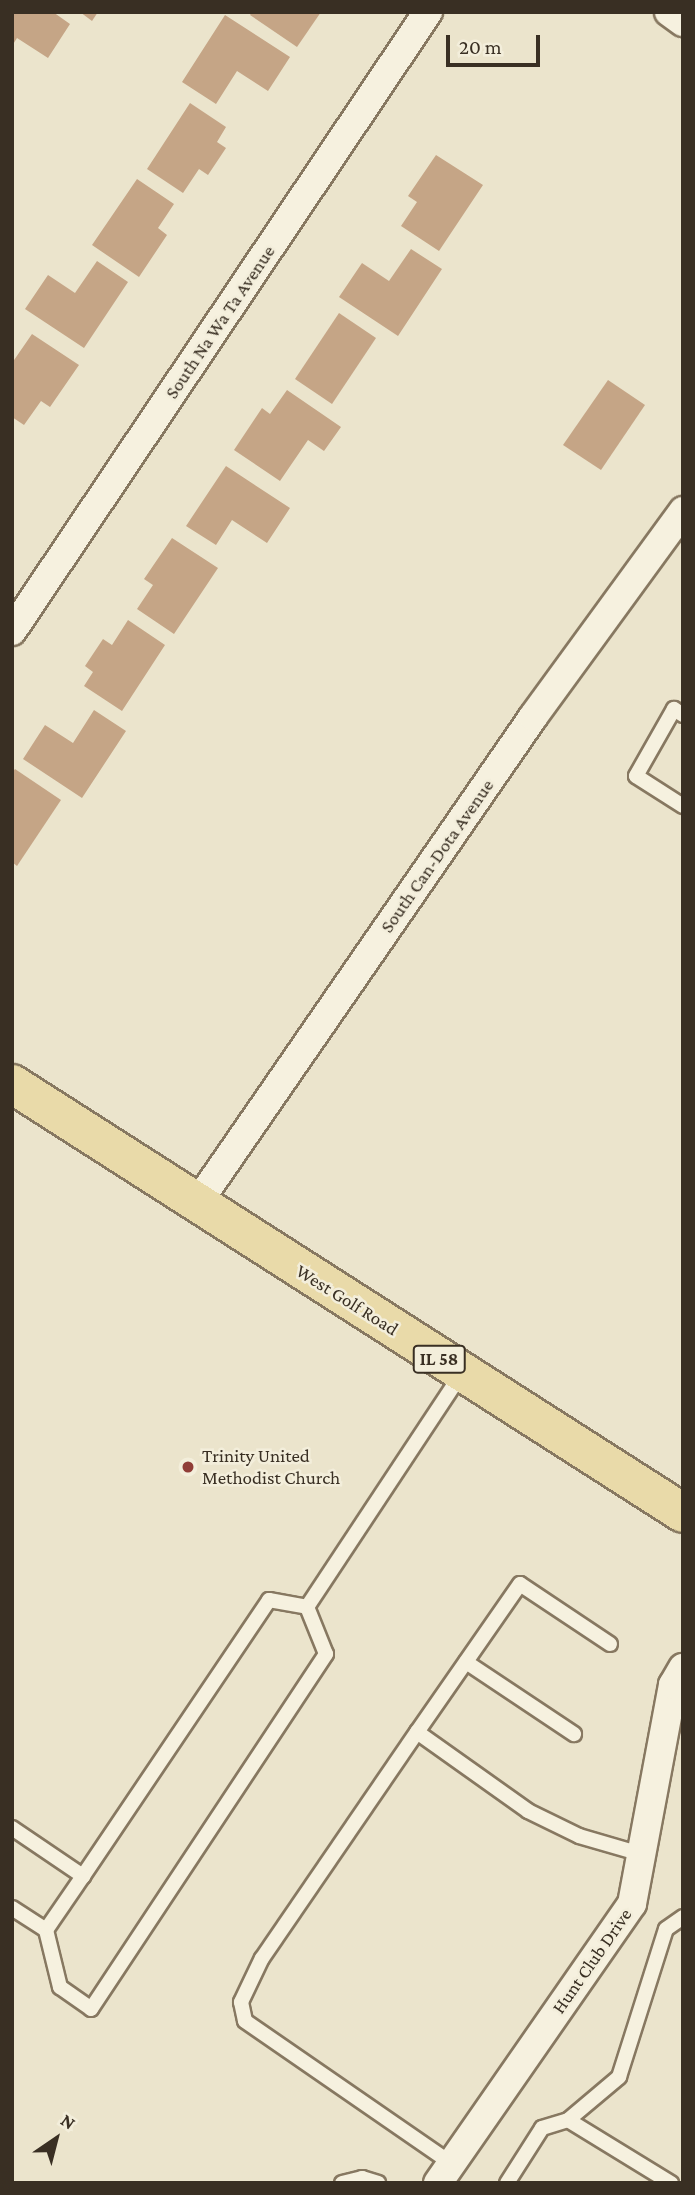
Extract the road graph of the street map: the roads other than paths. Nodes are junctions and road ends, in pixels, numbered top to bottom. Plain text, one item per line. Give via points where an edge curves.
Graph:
1 (428, 12) edge
2 (669, 12) edge
3 (683, 22) edge
4 (683, 511) edge
5 (12, 631) edge
6 (683, 715) edge
7 (683, 806) edge
8 (12, 1084) edge
9 (196, 1205) junction
10 (462, 1373) junction
11 (683, 1513) edge
12 (307, 1607) junction
13 (610, 1644) dead end
14 (466, 1662) junction
15 (683, 1668) edge
16 (417, 1732) junction
17 (574, 1734) dead end
18 (12, 1828) edge
19 (641, 1854) junction
20 (83, 1876) junction
21 (12, 1908) edge
22 (683, 1917) edge
23 (46, 1930) junction
24 (568, 2120) junction
25 (445, 2173) edge
26 (342, 2183) edge
27 (379, 2183) edge
28 (507, 2183) edge
29 (671, 2183) edge

1 - 5 street, South Na Wa Ta Avenue
2 - 3 street
4 - 9 street, South Can-Dota Avenue via 525,729
6 - 7 lane via 674,709 636,776
8 - 9 main road, West Golf Road / IL 58
9 - 10 main road, West Golf Road / IL 58
10 - 11 main road, West Golf Road / IL 58
10 - 12 lane
12 - 20 lane via 269,1600
12 - 23 lane via 326,1654 91,2008 60,1987
13 - 14 lane via 520,1584
14 - 16 lane
14 - 17 lane
15 - 19 street, Hunt Club Drive via 673,1685
16 - 19 lane via 528,1811 579,1836
16 - 25 lane via 262,1958 241,2001 245,2021
18 - 20 lane
19 - 25 street, Hunt Club Drive via 632,1904
20 - 23 lane
21 - 23 lane
22 - 24 lane via 666,1929 619,2077
24 - 28 lane via 542,2128
24 - 29 lane
26 - 27 lane via 362,2178

